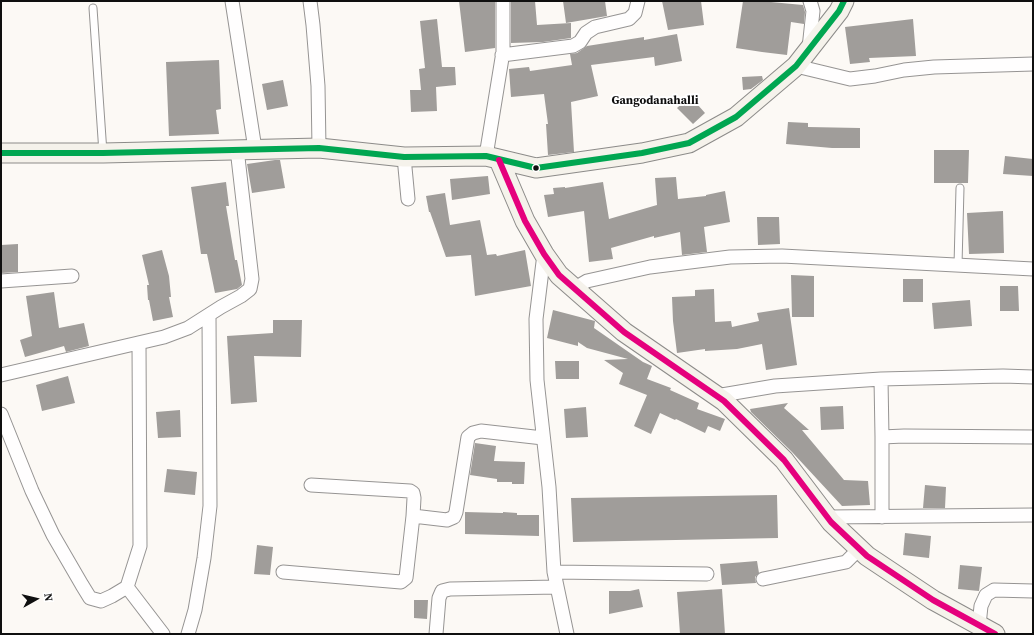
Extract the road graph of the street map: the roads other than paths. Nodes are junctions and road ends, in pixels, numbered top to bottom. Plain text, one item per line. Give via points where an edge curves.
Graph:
1 (232, 1) edge
2 (310, 1) edge
3 (503, 1) edge
4 (638, 1) edge
5 (810, 1) edge
6 (844, 1) edge
7 (93, 8) dead end
8 (809, 50) junction
9 (502, 55) junction
10 (1033, 64) edge
11 (796, 66) junction
12 (319, 148) junction
13 (246, 149) junction
14 (1, 153) edge
15 (103, 153) junction
16 (404, 157) junction
17 (492, 158) junction
18 (960, 188) dead end
19 (408, 199) dead end
20 (544, 254) junction
21 (958, 265) junction
22 (1033, 269) edge
23 (72, 276) dead end
24 (1, 281) edge
25 (575, 288) junction
26 (209, 315) junction
27 (139, 343) junction
28 (1, 375) edge
29 (1033, 377) edge
30 (881, 379) junction
31 (716, 396) junction
32 (1, 414) edge
33 (882, 437) junction
34 (1033, 437) edge
35 (543, 438) junction
36 (312, 485) dead end
37 (1033, 515) edge
38 (413, 516) junction
39 (828, 517) junction
40 (882, 517) junction
41 (859, 549) junction
42 (283, 572) dead end
43 (554, 572) junction
44 (707, 574) dead end
45 (763, 579) dead end
46 (127, 587) junction
47 (557, 587) junction
48 (1033, 591) edge
49 (987, 630) edge
50 (164, 634) edge
51 (188, 634) edge
52 (436, 634) edge
53 (567, 634) edge

1 - 13 street
2 - 12 street via 318,86
3 - 9 street
4 - 9 street via 629,19 595,27 586,32 580,42 573,46
5 - 8 street via 814,11
6 - 8 main road
7 - 15 lane
8 - 11 main road
9 - 17 street
10 - 11 street via 934,67 850,79
11 - 17 main road via 736,117 689,143 642,153 536,168
12 - 13 main road
12 - 16 main road
13 - 15 main road
13 - 26 street via 252,279 250,289
14 - 15 main road
16 - 17 main road
16 - 19 street
17 - 20 main road
18 - 21 lane
20 - 25 main road via 559,275
20 - 35 street via 536,318 537,380
21 - 22 street
21 - 25 street via 782,256 730,257 650,267 587,281
23 - 24 street
25 - 31 main road via 624,332
26 - 27 street via 188,328
26 - 51 street via 210,506 204,558
27 - 28 street
27 - 46 street via 140,546
29 - 30 street
30 - 31 street via 775,386
30 - 33 street
31 - 39 main road via 784,460
32 - 46 street via 53,535 90,598 100,601
33 - 34 street
33 - 40 street
35 - 38 street via 481,431 473,433 468,437 454,517 447,520
35 - 43 street
36 - 38 street via 410,491 414,498
37 - 40 street
38 - 42 street via 406,578 401,582
39 - 40 street
39 - 41 main road
41 - 45 street via 846,562
41 - 49 main road via 933,600
43 - 44 street
43 - 47 street
46 - 50 street
47 - 52 street via 442,591 439,598
47 - 53 street
48 - 49 street via 994,590 986,595 981,606

